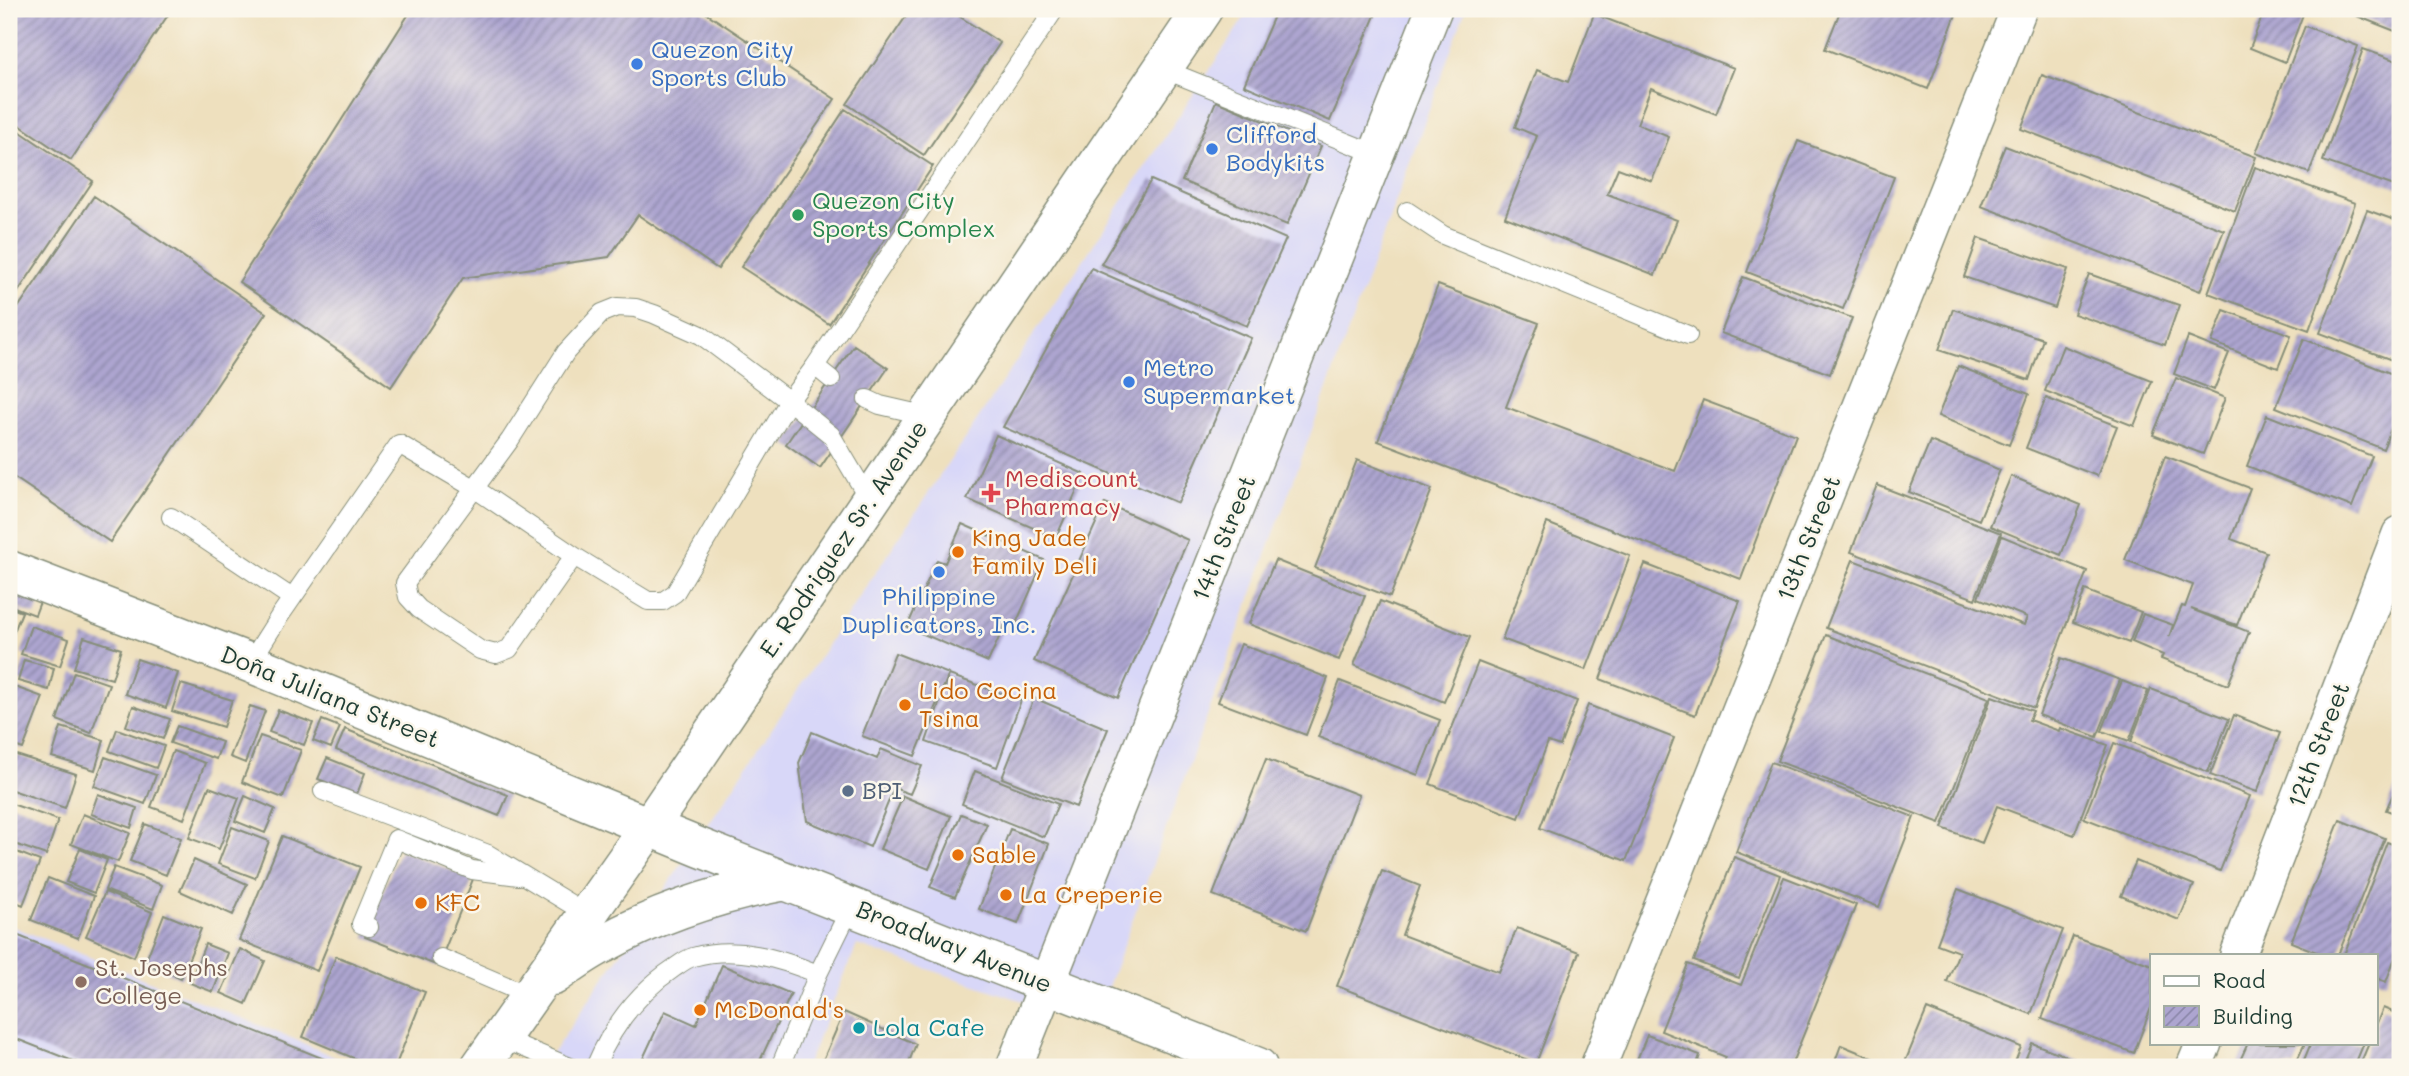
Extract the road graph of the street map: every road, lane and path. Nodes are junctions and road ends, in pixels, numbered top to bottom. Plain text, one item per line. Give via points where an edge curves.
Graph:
1 (1055, 9) edge
2 (1203, 9) edge
3 (1434, 9) edge
4 (2019, 9) edge
5 (1163, 69) junction
6 (1376, 154) junction
7 (1407, 211) dead end
8 (1688, 335) dead end
9 (815, 366) junction
10 (831, 379) dead end
11 (867, 399) dead end
12 (789, 401) junction
13 (928, 416) junction
14 (474, 488) junction
15 (870, 501) junction
16 (171, 517) dead end
17 (2400, 534) edge
18 (574, 556) junction
19 (9, 570) edge
20 (292, 598) junction
21 (250, 663) junction
22 (323, 791) dead end
23 (649, 827) junction
24 (526, 877) junction
25 (785, 881) junction
26 (851, 906) junction
27 (587, 914) junction
28 (369, 928) dead end
29 (2238, 954) edge
30 (441, 958) dead end
31 (818, 974) junction
32 (1047, 984) junction
33 (533, 991) junction
34 (2204, 1044) edge
35 (491, 1052) edge
36 (570, 1067) edge
37 (595, 1067) edge
38 (780, 1067) edge
39 (1014, 1067) edge
40 (1258, 1067) edge
41 (1598, 1067) edge
42 (2194, 1067) edge

1 - 9 lane
2 - 5 main road, E. Rodriguez Sr. Avenue
3 - 6 street, 14th Street
4 - 41 street, 13th Street
5 - 6 lane
5 - 13 main road, E. Rodriguez Sr. Avenue
6 - 32 street, 14th Street
7 - 8 lane via 1443,235
9 - 10 lane
9 - 12 lane
11 - 13 lane
12 - 14 lane via 701,335 636,308 617,307 602,313 566,352
12 - 15 lane via 831,435
12 - 18 lane via 675,593 663,601 648,601
13 - 15 main road, E. Rodriguez Sr. Avenue
14 - 18 lane
14 - 18 lane via 405,583 408,597 419,609 480,650 496,654 509,649
14 - 20 lane via 399,444
15 - 23 main road, E. Rodriguez Sr. Avenue
16 - 20 lane
17 - 29 street, 12th Street
19 - 21 main road, Doña Juliana Street
20 - 21 lane
21 - 23 main road, Doña Juliana Street
22 - 24 lane via 488,854
23 - 25 main road, Broadway Avenue
23 - 27 main road, E. Rodriguez Sr. Avenue
24 - 27 lane
24 - 28 lane via 472,870 396,839 361,924
25 - 26 main road, Broadway Avenue
25 - 33 main road via 654,918 602,944
26 - 31 lane
26 - 32 main road, Broadway Avenue
27 - 33 main road, E. Rodriguez Sr. Avenue
30 - 33 lane
31 - 37 lane via 743,952 690,957 632,1005
31 - 38 lane
32 - 39 street, 14th Street
32 - 40 main road, Broadway Avenue
33 - 35 main road, E. Rodriguez Sr. Avenue
34 - 42 street
35 - 36 lane

